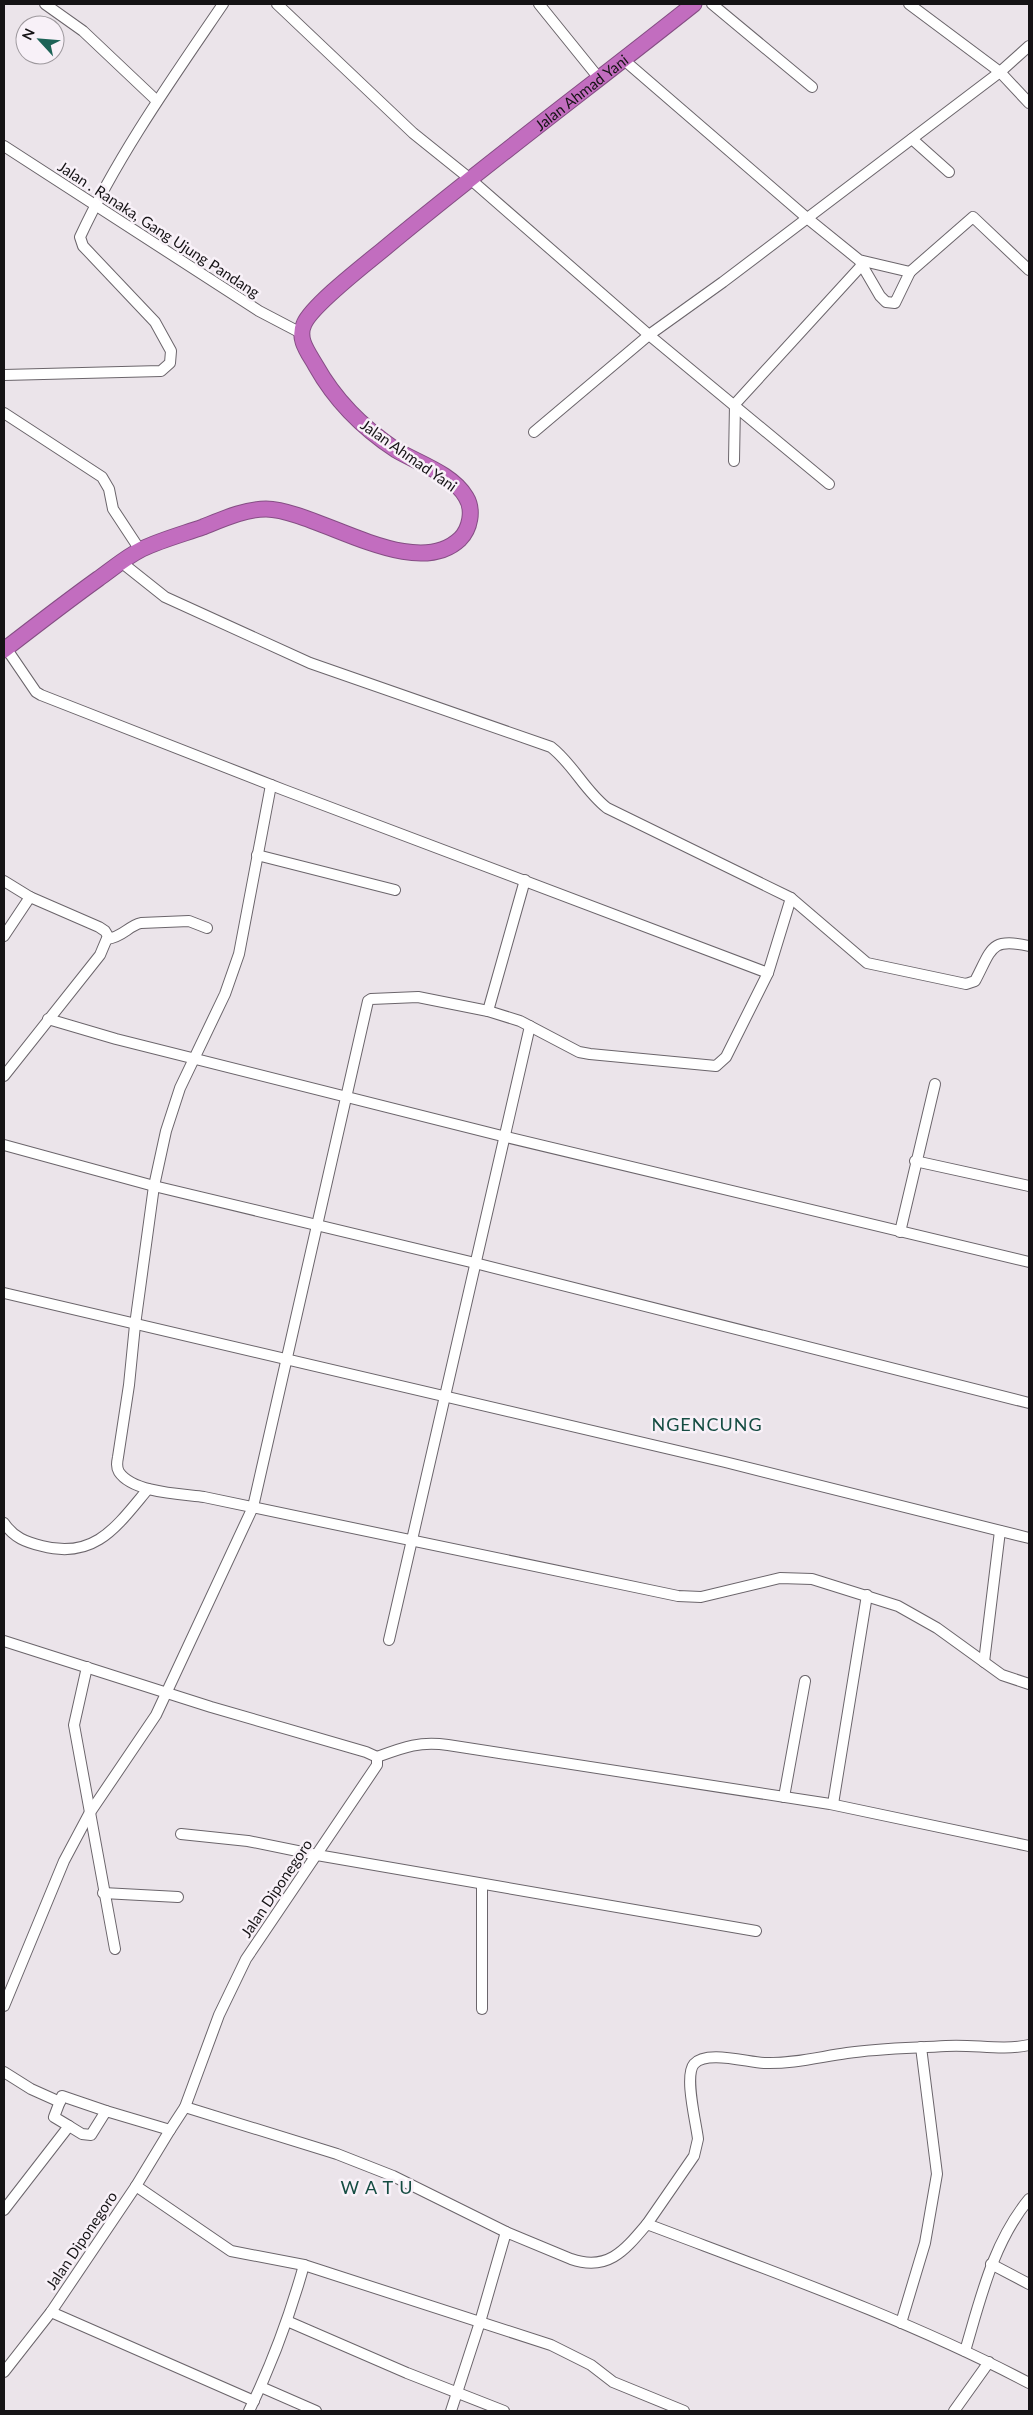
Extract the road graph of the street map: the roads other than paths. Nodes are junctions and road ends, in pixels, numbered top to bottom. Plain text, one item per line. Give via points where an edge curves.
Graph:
1 (45, 4) edge
2 (223, 4) edge
3 (277, 4) edge
4 (539, 4) edge
5 (694, 4) edge
6 (712, 4) edge
7 (909, 4) edge
8 (1029, 46) edge
9 (624, 60) junction
10 (1000, 72) junction
11 (598, 77) junction
12 (812, 87) dead end
13 (157, 101) junction
14 (1029, 103) edge
15 (912, 139) junction
16 (4, 146) edge
17 (949, 172) dead end
18 (469, 178) junction
19 (94, 206) junction
20 (807, 218) junction
21 (860, 262) junction
22 (1029, 270) edge
23 (910, 272) junction
24 (301, 333) junction
25 (649, 335) junction
26 (4, 375) edge
27 (735, 404) junction
28 (4, 413) edge
29 (534, 432) dead end
30 (734, 461) dead end
31 (829, 484) dead end
32 (140, 550) junction
33 (121, 562) junction
34 (5, 649) edge
35 (271, 785) junction
36 (257, 855) junction
37 (525, 880) junction
38 (4, 881) edge
39 (395, 890) dead end
40 (30, 897) junction
41 (791, 898) junction
42 (207, 928) dead end
43 (4, 936) edge
44 (107, 939) junction
45 (1029, 946) edge
46 (768, 973) junction
47 (488, 1011) junction
48 (48, 1019) junction
49 (530, 1026) junction
50 (195, 1059) junction
51 (4, 1076) edge
52 (935, 1084) dead end
53 (346, 1095) junction
54 (506, 1136) junction
55 (4, 1144) edge
56 (915, 1161) junction
57 (154, 1186) junction
58 (1029, 1186) edge
59 (315, 1225) junction
60 (900, 1232) junction
61 (1029, 1262) edge
62 (475, 1263) junction
63 (4, 1293) edge
64 (135, 1325) junction
65 (285, 1360) junction
66 (445, 1396) junction
67 (1029, 1403) edge
68 (148, 1489) junction
69 (253, 1507) junction
70 (4, 1523) edge
71 (1000, 1532) junction
72 (1029, 1538) edge
73 (412, 1540) junction
74 (867, 1595) junction
75 (4, 1640) edge
76 (389, 1640) dead end
77 (984, 1662) junction
78 (87, 1667) junction
79 (805, 1681) dead end
80 (1029, 1684) edge
81 (166, 1692) junction
82 (377, 1757) junction
83 (784, 1797) junction
84 (833, 1804) junction
85 (89, 1814) junction
86 (182, 1834) dead end
87 (1029, 1846) edge
88 (317, 1855) junction
89 (482, 1884) junction
90 (104, 1892) junction
91 (178, 1897) dead end
92 (756, 1931) dead end
93 (115, 1949) dead end
94 (4, 2006) edge
95 (482, 2009) dead end
96 (1029, 2045) edge
97 (921, 2047) junction
98 (4, 2072) edge
99 (60, 2102) junction
100 (185, 2107) junction
101 (106, 2111) junction
102 (70, 2126) junction
103 (170, 2130) junction
104 (136, 2186) junction
105 (1029, 2199) edge
106 (4, 2210) edge
107 (647, 2224) junction
108 (506, 2232) junction
109 (991, 2264) junction
110 (304, 2265) junction
111 (1029, 2284) edge
112 (51, 2312) junction
113 (287, 2322) junction
114 (480, 2322) junction
115 (901, 2323) junction
116 (966, 2351) junction
117 (989, 2362) junction
118 (4, 2372) edge
119 (1029, 2383) edge
120 (261, 2387) junction
121 (458, 2394) junction
122 (254, 2401) junction
123 (249, 2411) edge
124 (316, 2411) edge
125 (451, 2411) edge
126 (504, 2411) edge
127 (684, 2411) edge
128 (954, 2411) edge

1 - 13 street via 83,30
2 - 13 street
3 - 18 street via 414,133
4 - 11 street
5 - 9 highway, Jalan Ahmad Yani
6 - 12 street
7 - 10 street
8 - 10 street
9 - 11 highway, Jalan Ahmad Yani
9 - 20 street
10 - 14 street
10 - 15 street
11 - 18 highway, Jalan Ahmad Yani
13 - 19 street
15 - 17 street
15 - 20 street
16 - 19 street, Jalan . Ranaka, Gang Ujung Pandang
18 - 24 highway, Jalan Ahmad Yani via 344,283 306,319
18 - 25 street
19 - 24 street, Jalan . Ranaka, Gang Ujung Pandang via 259,311
19 - 26 street via 80,237 83,246 155,322 171,351 170,363 161,372
20 - 21 street
20 - 25 street
21 - 23 street
21 - 23 street via 880,296 892,304 899,298
21 - 27 street
22 - 23 street via 972,217
24 - 32 highway, Jalan Ahmad Yani via 305,348 346,410 394,448 465,494 471,506 470,519 460,539 434,551 414,553 381,547 330,527 266,509 230,517
25 - 27 street
25 - 29 street
27 - 30 street
27 - 31 street
28 - 32 street via 102,477 109,489 113,509
32 - 33 highway, Jalan Ahmad Yani
33 - 34 highway, Jalan Ahmad Yani
33 - 41 street via 165,597 310,663 551,747 607,808
34 - 35 street via 41,695
35 - 36 street
35 - 37 street
36 - 39 street
36 - 50 street via 240,954
37 - 46 street
37 - 47 street
38 - 40 street
40 - 43 street
40 - 44 street via 99,927 106,931
41 - 45 street via 867,963 966,984 975,981 990,952 998,945 1010,942
41 - 46 street
42 - 44 street via 189,921 141,923 118,937
44 - 48 street via 93,965
46 - 49 street via 726,1057 716,1066 578,1052
47 - 49 street
47 - 53 street via 418,997 370,999
48 - 50 street
48 - 51 street
49 - 54 street
50 - 53 street
50 - 57 street via 180,1088 166,1131
52 - 56 street
53 - 54 street
53 - 59 street
54 - 60 street
54 - 62 street
55 - 57 street
56 - 58 street
56 - 60 street
57 - 59 street
57 - 64 street
59 - 62 street
59 - 65 street
60 - 61 street
62 - 66 street
62 - 67 street
63 - 64 street
64 - 65 street
64 - 68 street via 117,1467 125,1478
65 - 66 street
65 - 69 street
66 - 71 street
66 - 73 street
68 - 69 street
68 - 70 street via 111,1531 100,1540 76,1550 56,1550 21,1541
69 - 73 street
69 - 81 street
71 - 72 street
71 - 77 street
73 - 74 street via 678,1596 701,1597 794,1577
73 - 76 street
74 - 77 street via 920,1618
74 - 84 street
75 - 78 street
77 - 80 street via 1002,1675
78 - 81 street
78 - 85 street via 74,1725
79 - 83 street
81 - 82 street
81 - 85 street via 142,1738
82 - 83 street via 411,1744 430,1742
82 - 88 street, Jalan Diponegoro via 375,1771
83 - 84 street
84 - 87 street
85 - 90 street
85 - 94 street via 64,1861
86 - 88 street via 248,1841
88 - 89 street
88 - 100 street, Jalan Diponegoro via 235,1979
89 - 92 street
89 - 95 street
90 - 91 street
90 - 93 street
96 - 97 street via 1016,2048
97 - 107 street via 848,2052 791,2063 706,2057 697,2061 689,2080 697,2147
97 - 115 street via 938,2174 925,2243
98 - 99 street
99 - 101 street via 65,2096
99 - 102 street via 54,2117
100 - 103 street, Jalan Diponegoro
100 - 108 street via 337,2154 393,2176
101 - 102 street via 91,2135 82,2134
101 - 103 street
102 - 106 street
103 - 104 street, Jalan Diponegoro
104 - 110 street via 232,2251
104 - 112 street, Jalan Diponegoro
105 - 109 street
107 - 108 street via 617,2256 594,2263 571,2259
107 - 115 street
108 - 114 street
109 - 111 street
109 - 116 street
110 - 113 street
110 - 114 street
112 - 118 street, Jalan Diponegoro
112 - 122 street
113 - 120 street
113 - 121 street
114 - 121 street
114 - 127 street via 570,2352 613,2382
115 - 116 street
116 - 117 street
117 - 119 street
117 - 128 street
120 - 122 street
120 - 124 street
121 - 125 street
121 - 126 street
122 - 123 street

